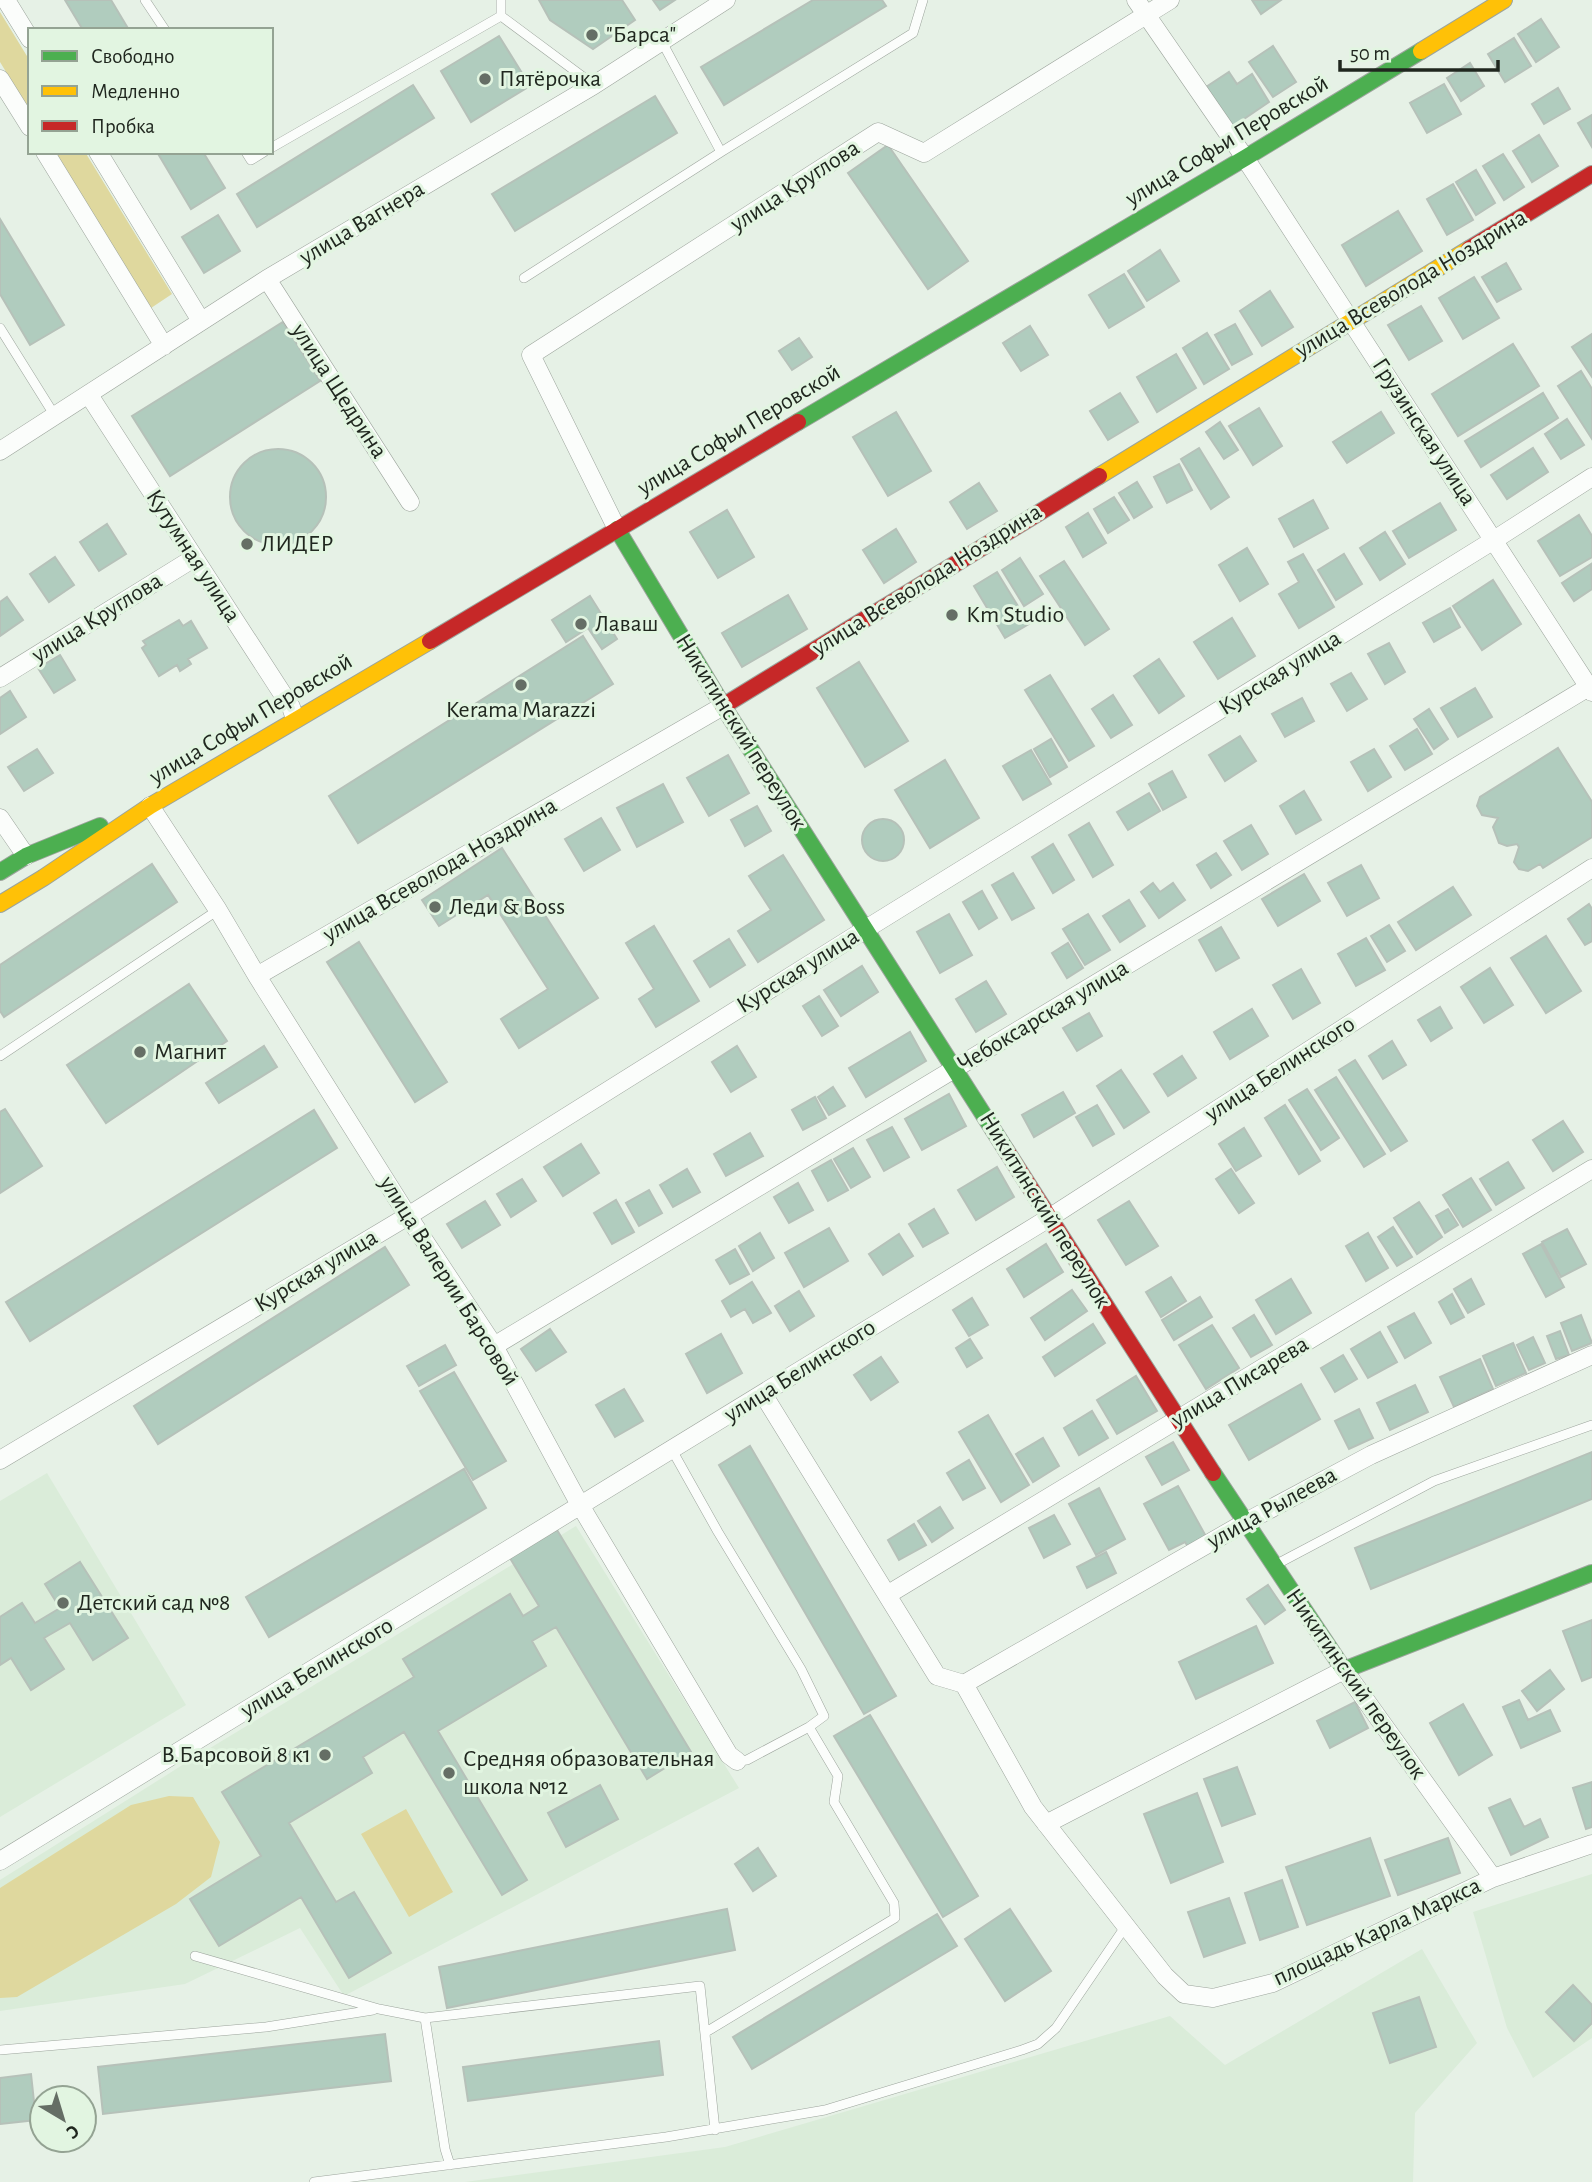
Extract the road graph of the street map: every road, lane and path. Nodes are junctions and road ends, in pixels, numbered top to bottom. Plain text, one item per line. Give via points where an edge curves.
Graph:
1 (6, 0) edge
2 (145, 0) edge
3 (501, 0) edge
4 (726, 0) edge
5 (923, 0) edge
6 (1136, 0) edge
7 (1170, 0) edge
8 (1504, 0) edge
9 (501, 16) junction
10 (1146, 16) junction
11 (164, 28) edge
12 (28, 36) edge
13 (661, 40) junction
14 (0, 79) edge
15 (594, 85) junction
16 (28, 124) edge
17 (273, 147) edge
18 (722, 152) junction
19 (46, 154) edge
20 (99, 154) edge
21 (247, 154) edge
22 (261, 154) edge
23 (1245, 158) junction
24 (1592, 174) edge
25 (524, 278) dead end
26 (267, 279) junction
27 (1351, 320) junction
28 (201, 321) junction
29 (0, 328) edge
30 (164, 346) junction
31 (89, 395) junction
32 (55, 416) junction
33 (0, 451) edge
34 (1592, 477) edge
35 (410, 502) dead end
36 (617, 529) junction
37 (1494, 540) junction
38 (194, 558) junction
39 (0, 678) edge
40 (1591, 688) edge
41 (723, 706) junction
42 (295, 719) junction
43 (150, 806) junction
44 (0, 818) edge
45 (26, 856) junction
46 (1592, 868) edge
47 (0, 872) edge
48 (0, 904) edge
49 (218, 910) junction
50 (866, 929) junction
51 (257, 976) junction
52 (0, 1056) edge
53 (956, 1069) junction
54 (1592, 1169) edge
55 (408, 1216) junction
56 (1049, 1218) junction
57 (494, 1346) junction
58 (1592, 1355) edge
59 (763, 1394) junction
60 (1178, 1420) junction
61 (1592, 1425) edge
62 (673, 1450) junction
63 (2, 1454) edge
64 (580, 1505) junction
65 (1246, 1522) junction
66 (1275, 1565) junction
67 (1592, 1573) edge
68 (887, 1595) junction
69 (1344, 1670) junction
70 (964, 1684) junction
71 (809, 1727) junction
72 (737, 1761) joint
73 (1046, 1824) junction
74 (1592, 1844) edge
75 (0, 1861) edge
76 (1493, 1878) junction
77 (1125, 1927) junction
78 (195, 1956) dead end
79 (379, 2009) junction
80 (425, 2018) junction
81 (706, 2032) junction
82 (0, 2050) edge
83 (715, 2130) junction
84 (450, 2165) junction
85 (325, 2181) edge
86 (314, 2182) edge

1 - 12 street
2 - 11 lane
3 - 9 lane
4 - 13 street, улица Вагнера
5 - 18 lane via 913,33
6 - 10 street, Грузинская улица
7 - 10 street, улица Круглова
8 - 23 main road, улица Софьи Перовской
9 - 15 lane
9 - 17 lane
10 - 23 street, Грузинская улица
10 - 36 street, улица Круглова via 924,153 878,132 531,355
13 - 15 street, улица Вагнера
13 - 18 lane
14 - 16 street
15 - 26 street, улица Вагнера
18 - 25 lane
19 - 30 street
20 - 28 street
21 - 22 lane via 251,160
23 - 27 street, Грузинская улица
23 - 36 main road, улица Софьи Перовской
24 - 27 main road, улица Всеволода Ноздрина
26 - 28 street, улица Вагнера
26 - 35 street, улица Щедрина
27 - 37 street, Грузинская улица
27 - 41 main road, улица Всеволода Ноздрина
28 - 30 street, улица Вагнера
29 - 32 lane
30 - 31 street, улица Вагнера
31 - 32 street, улица Вагнера
31 - 38 street, Кутумная улица
32 - 33 street, улица Вагнера
34 - 37 street, Курская улица
36 - 41 main road, Никитинский переулок
36 - 42 main road, улица Софьи Перовской
37 - 40 street, Грузинская улица
37 - 50 street, Курская улица
38 - 39 street, улица Круглова
38 - 42 street, Кутумная улица
40 - 53 street, Чебоксарская улица
41 - 50 main road, Никитинский переулок
41 - 51 street, улица Всеволода Ноздрина
42 - 43 main road, улица Софьи Перовской
43 - 45 main road
43 - 48 main road, улица Софьи Перовской
43 - 49 street, улица Валерии Барсовой
44 - 45 street
45 - 47 main road
46 - 56 street, улица Белинского
49 - 51 street, улица Валерии Барсовой
49 - 52 lane
50 - 53 main road, Никитинский переулок
50 - 55 street, Курская улица
51 - 55 street, улица Валерии Барсовой
53 - 56 main road, Никитинский переулок
53 - 57 street, Чебоксарская улица
54 - 60 street, улица Писарева
55 - 57 street, улица Валерии Барсовой
55 - 63 street, Курская улица
56 - 59 street, улица Белинского
56 - 60 main road, Никитинский переулок
57 - 64 street, улица Валерии Барсовой
58 - 65 street, улица Рылеева via 1371,1455
59 - 62 street, улица Белинского
59 - 68 street
60 - 65 main road, Никитинский переулок
60 - 68 street, улица Писарева
61 - 66 lane via 1434,1481
62 - 64 street, улица Белинского
62 - 71 lane via 801,1669 824,1716
64 - 72 street, улица Валерии Барсовой via 729,1755
64 - 75 street, улица Белинского
65 - 66 main road, Никитинский переулок
65 - 70 street, улица Рылеева
66 - 69 main road, Никитинский переулок
67 - 69 main road
68 - 70 street via 937,1676
69 - 73 street
69 - 76 street, Никитинский переулок
70 - 73 street
71 - 72 lane
71 - 81 lane via 838,1776 834,1802 894,1903 895,1918
73 - 77 street
74 - 76 street, площадь Карла Маркса
76 - 77 street, площадь Карла Маркса via 1273,1983 1213,1998 1184,1994
77 - 83 lane via 1056,2028 1038,2044 825,2110
78 - 79 lane
79 - 80 lane
79 - 82 lane via 266,2027
80 - 81 lane via 700,1986
80 - 84 lane
81 - 83 lane
83 - 84 lane
84 - 85 lane
85 - 86 lane

